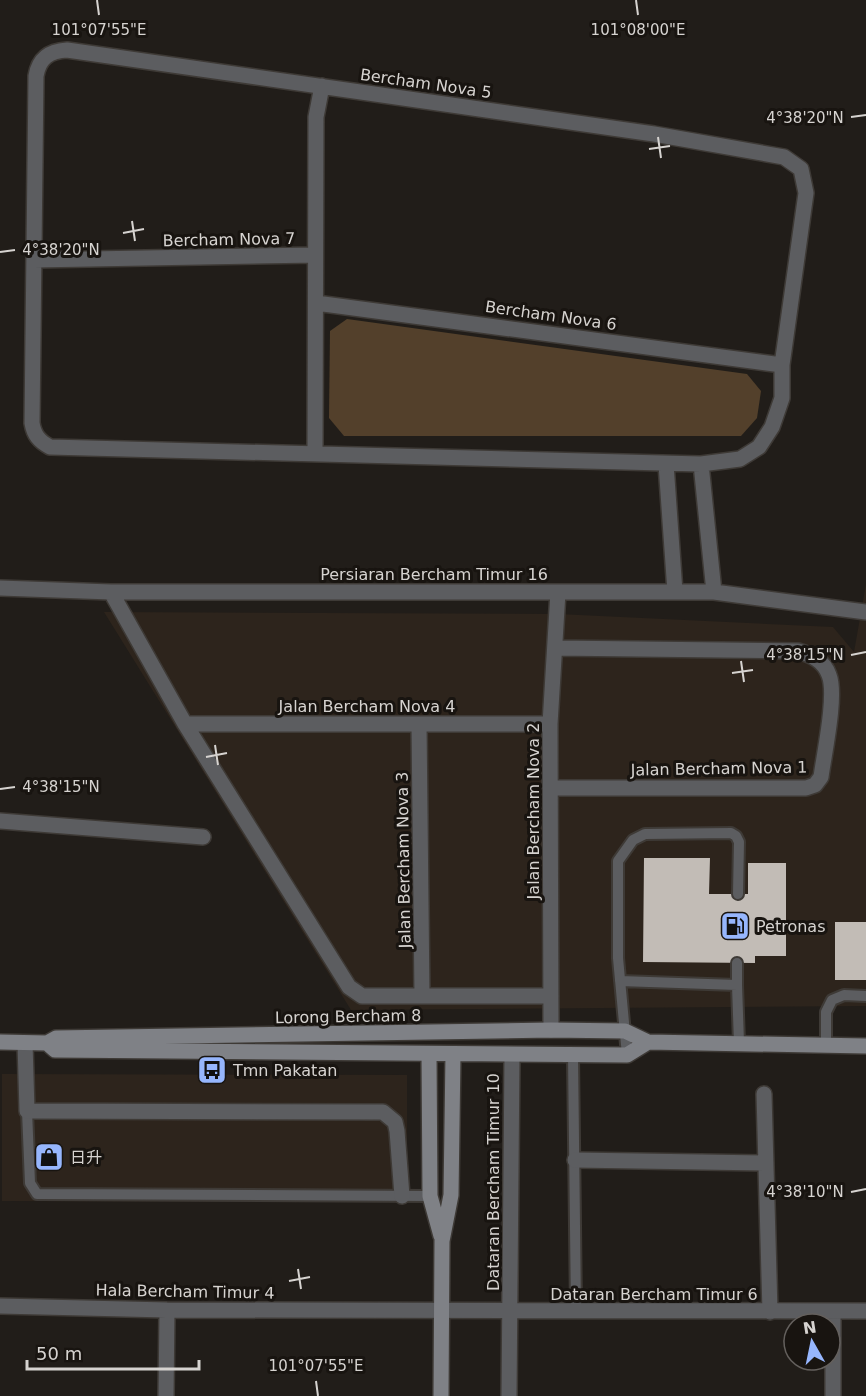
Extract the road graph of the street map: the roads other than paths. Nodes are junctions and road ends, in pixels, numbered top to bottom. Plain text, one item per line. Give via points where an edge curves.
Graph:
1 (322, 86) junction
2 (315, 255) junction
3 (34, 260) junction
4 (315, 303) junction
5 (782, 365) junction
6 (315, 453) junction
7 (666, 464) junction
8 (701, 464) junction
9 (0, 588) edge
10 (111, 592) junction
11 (558, 592) junction
12 (675, 592) junction
13 (714, 592) junction
14 (866, 612) edge
15 (555, 648) junction
16 (550, 723) junction
17 (185, 724) junction
18 (419, 724) junction
19 (550, 788) junction
20 (0, 821) edge
21 (203, 837) dead end
22 (738, 894) dead end
23 (737, 963) dead end
24 (620, 981) junction
25 (737, 985) junction
26 (422, 996) junction
27 (551, 996) junction
28 (866, 996) edge
29 (551, 1030) junction
30 (484, 1032) junction
31 (625, 1032) junction
32 (390, 1033) junction
33 (0, 1042) edge
34 (25, 1042) junction
35 (47, 1042) junction
36 (648, 1042) junction
37 (739, 1044) junction
38 (826, 1046) junction
39 (866, 1046) edge
40 (448, 1049) junction
41 (429, 1054) junction
42 (512, 1055) junction
43 (573, 1055) junction
44 (627, 1055) junction
45 (764, 1094) dead end
46 (27, 1111) junction
47 (575, 1160) junction
48 (766, 1163) junction
49 (402, 1196) junction
50 (430, 1196) junction
51 (442, 1241) junction
52 (0, 1306) edge
53 (442, 1309) junction
54 (167, 1310) junction
55 (510, 1310) junction
56 (576, 1311) junction
57 (866, 1311) edge
58 (770, 1312) junction
59 (782, 1312) edge
60 (833, 1312) edge
61 (833, 1372) edge
62 (166, 1396) edge
63 (441, 1396) edge
64 (509, 1396) edge
65 (833, 1396) edge

1 - 2 street via 316,117
1 - 3 street, Bercham Nova 5 via 67,50 43,57 36,76
1 - 5 street, Bercham Nova 5 via 784,157 801,169 806,193
2 - 3 street, Bercham Nova 7
2 - 4 street
3 - 6 street via 32,423 40,442 50,447
4 - 5 street, Bercham Nova 6
4 - 6 street
5 - 8 street via 782,398 772,427 759,447 740,459
6 - 7 street
7 - 8 street
7 - 12 street
8 - 13 street
9 - 10 street, Persiaran Bercham Timur 16
10 - 11 street, Persiaran Bercham Timur 16
10 - 17 street
11 - 12 street, Persiaran Bercham Timur 16
11 - 15 street, Jalan Bercham Nova 2
12 - 13 street, Persiaran Bercham Timur 16
13 - 14 street, Persiaran Bercham Timur 16
15 - 16 street, Jalan Bercham Nova 2
15 - 19 street, Jalan Bercham Nova 1 via 798,651 811,654 823,664 832,690 821,777 815,785
16 - 18 street, Jalan Bercham Nova 4
16 - 19 street, Jalan Bercham Nova 2
17 - 18 street, Jalan Bercham Nova 4
17 - 26 street via 349,987 362,996
18 - 26 street, Jalan Bercham Nova 3
19 - 27 street, Jalan Bercham Nova 2
20 - 21 street
22 - 24 lane via 739,842 731,833 658,832 633,840 621,855 616,873
23 - 25 lane
24 - 25 lane
24 - 31 lane
25 - 37 lane
26 - 27 street
27 - 29 street, Jalan Bercham Nova 2
28 - 38 lane via 844,995 831,1000 826,1012
29 - 30 street, Lorong Bercham 8
29 - 31 street, Lorong Bercham 8
30 - 32 street, Lorong Bercham 8
30 - 40 street
31 - 36 street, Lorong Bercham 8
31 - 44 lane
32 - 35 street, Lorong Bercham 8 via 56,1038
32 - 40 street
33 - 34 street, Lorong Bercham 8
34 - 35 street, Lorong Bercham 8
34 - 46 street
35 - 41 street, Lorong Bercham 8 via 56,1050
36 - 37 street
36 - 44 street
37 - 38 street
38 - 39 street
40 - 41 street
40 - 42 street
40 - 51 street via 451,1195
41 - 50 street
42 - 43 street
42 - 55 street, Dataran Bercham Timur 10
43 - 44 street
43 - 47 lane
45 - 48 street
46 - 49 street via 383,1112 395,1122
46 - 49 lane via 30,1183 37,1194
47 - 48 street
47 - 56 lane
48 - 58 street
49 - 50 lane
50 - 51 street
51 - 53 street
52 - 54 street, Hala Bercham Timur 4
53 - 54 street, Hala Bercham Timur 4
53 - 55 street, Dataran Bercham Timur 6
53 - 63 street
54 - 62 street
55 - 56 street, Dataran Bercham Timur 6
55 - 64 street, Dataran Bercham Timur 10
56 - 58 street, Dataran Bercham Timur 6
57 - 60 street, Dataran Bercham Timur 6
58 - 59 street, Dataran Bercham Timur 6
61 - 65 street

